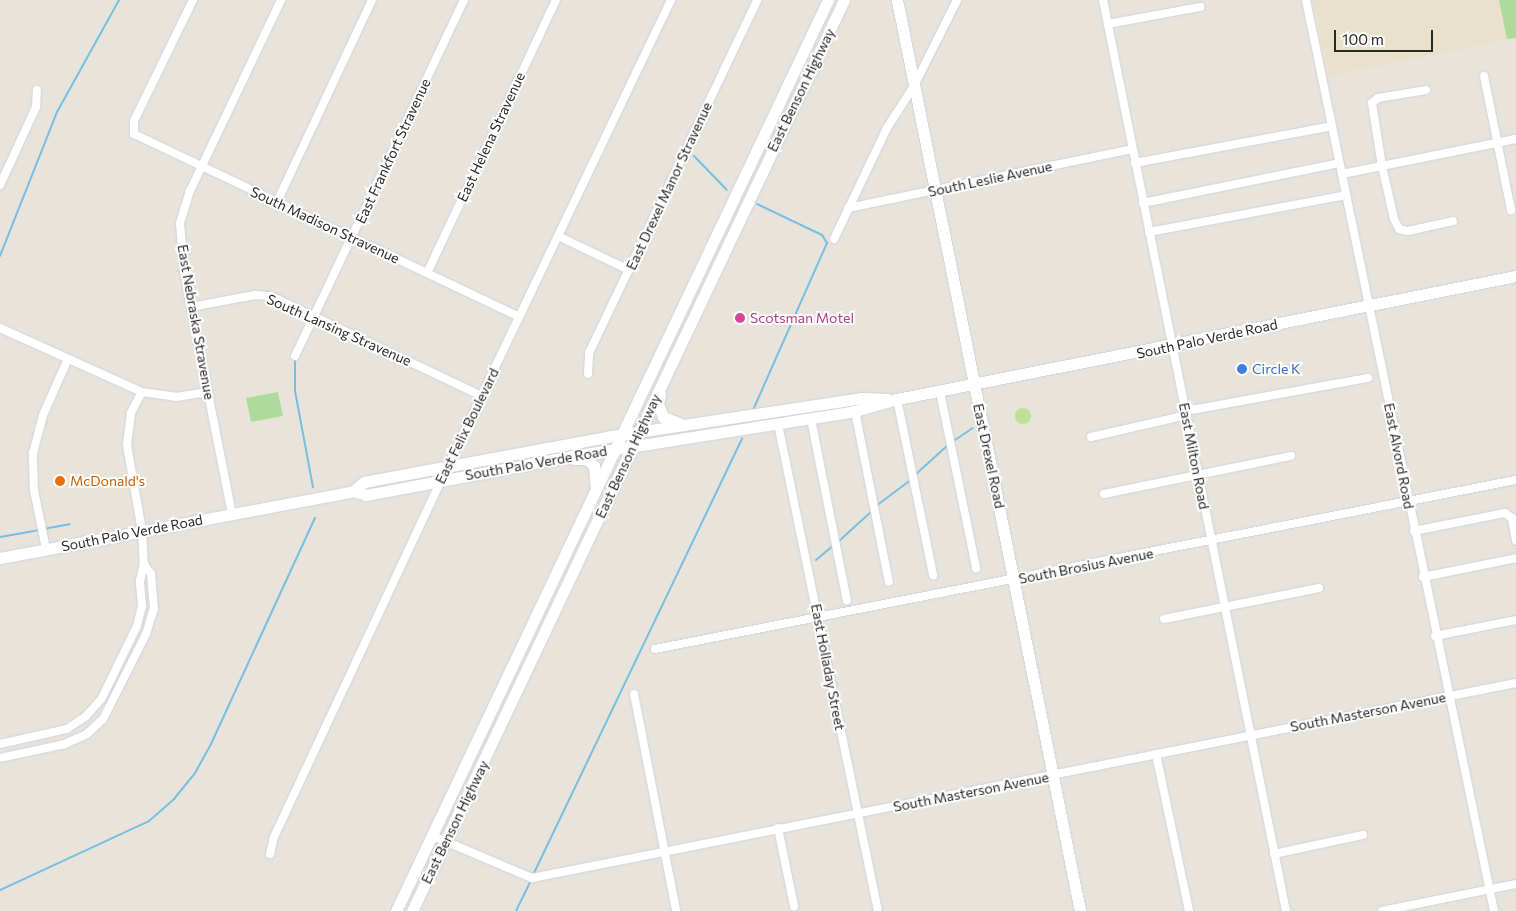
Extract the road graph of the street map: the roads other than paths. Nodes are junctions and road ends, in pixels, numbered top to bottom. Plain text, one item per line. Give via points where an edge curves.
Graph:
1 (193, 0) edge
2 (281, 0) edge
3 (372, 0) edge
4 (464, 0) edge
5 (556, 0) edge
6 (671, 0) edge
7 (757, 0) edge
8 (828, 0) edge
9 (844, 0) edge
10 (897, 0) edge
11 (957, 0) edge
12 (1103, 0) edge
13 (1306, 0) edge
14 (1200, 7) dead end
15 (1108, 24) junction
16 (1484, 76) dead end
17 (914, 86) junction
18 (37, 90) dead end
19 (1426, 90) dead end
20 (1332, 126) junction
21 (1516, 140) edge
22 (1497, 143) junction
23 (1132, 149) junction
24 (1135, 163) junction
25 (1339, 163) junction
26 (202, 166) junction
27 (1382, 166) junction
28 (1342, 174) junction
29 (0, 185) edge
30 (934, 191) junction
31 (1346, 195) junction
32 (277, 202) junction
33 (1143, 203) junction
34 (848, 208) junction
35 (1511, 210) dead end
36 (1453, 221) dead end
37 (1149, 232) junction
38 (558, 236) junction
39 (352, 238) junction
40 (834, 239) dead end
41 (629, 270) junction
42 (427, 273) junction
43 (1516, 276) edge
44 (1368, 304) junction
45 (191, 307) junction
46 (315, 316) junction
47 (519, 317) junction
48 (0, 328) edge
49 (1173, 346) junction
50 (295, 356) dead end
51 (67, 361) junction
52 (588, 374) dead end
53 (666, 376) junction
54 (1368, 378) dead end
55 (974, 386) junction
56 (142, 392) junction
57 (208, 392) junction
58 (940, 392) junction
59 (482, 396) junction
60 (897, 399) junction
61 (855, 411) junction
62 (1186, 413) junction
63 (811, 419) junction
64 (778, 424) junction
65 (686, 425) junction
66 (639, 432) junction
67 (623, 435) junction
68 (1091, 437) dead end
69 (633, 447) junction
70 (616, 448) junction
71 (1291, 456) dead end
72 (562, 458) junction
73 (448, 466) junction
74 (1199, 474) junction
75 (441, 480) junction
76 (1516, 480) edge
77 (353, 490) junction
78 (1104, 494) dead end
79 (594, 496) junction
80 (1408, 501) junction
81 (232, 514) junction
82 (142, 531) junction
83 (1414, 531) junction
84 (1516, 540) edge
85 (1211, 542) junction
86 (46, 550) junction
87 (0, 558) edge
88 (1516, 558) edge
89 (144, 564) junction
90 (976, 568) dead end
91 (933, 575) dead end
92 (1422, 577) junction
93 (1014, 580) junction
94 (889, 582) dead end
95 (1319, 588) dead end
96 (847, 600) dead end
97 (1223, 607) junction
98 (818, 619) junction
99 (1164, 620) dead end
100 (1516, 620) edge
101 (1435, 636) junction
102 (129, 643) junction
103 (141, 644) junction
104 (656, 649) dead end
105 (513, 667) junction
106 (526, 672) junction
107 (1516, 683) edge
108 (634, 694) dead end
109 (1447, 697) junction
110 (1251, 736) junction
111 (37, 737) junction
112 (0, 744) edge
113 (39, 750) junction
114 (1156, 754) junction
115 (0, 758) edge
116 (1052, 776) junction
117 (857, 813) junction
118 (778, 828) junction
119 (433, 836) junction
120 (1363, 836) dead end
121 (446, 841) junction
122 (664, 851) junction
123 (270, 854) dead end
124 (1274, 854) junction
125 (1516, 884) edge
126 (1489, 890) junction
127 (794, 906) dead end
128 (396, 911) edge
129 (412, 911) edge
130 (676, 911) edge
131 (878, 911) edge
132 (1080, 911) edge
133 (1189, 911) edge
134 (1286, 911) edge
135 (1382, 911) edge
136 (1494, 911) edge

1 - 26 street, South Madison Stravenue via 132,132
2 - 26 street, East Nebraska Stravenue
3 - 32 street
4 - 39 street, East Frankfort Stravenue
5 - 42 street, East Helena Stravenue
6 - 38 street, East Felix Boulevard
7 - 41 street, East Drexel Manor Stravenue
8 - 67 main road, East Benson Highway
9 - 53 main road, East Benson Highway
10 - 17 main road, East Drexel Road
11 - 17 street
12 - 15 street, East Milton Road
13 - 20 street, East Alvord Road
14 - 15 street
15 - 23 street, East Milton Road
16 - 22 street
17 - 30 main road, East Drexel Road
17 - 34 street via 887,128
18 - 29 street via 36,107
19 - 27 street via 1370,100
20 - 24 street
20 - 25 street, East Alvord Road
21 - 22 street
22 - 27 street
22 - 35 street
23 - 24 street, East Milton Road
23 - 30 street, South Leslie Avenue
24 - 33 street, East Milton Road
25 - 28 street, East Alvord Road
25 - 33 street
26 - 32 street, South Madison Stravenue
26 - 45 street, East Nebraska Stravenue via 186,199 180,223
27 - 28 street
27 - 36 street via 1398,232
28 - 31 street, East Alvord Road
30 - 34 street, South Leslie Avenue
30 - 55 main road, East Drexel Road
31 - 37 street
31 - 44 street, East Alvord Road
32 - 39 street, South Madison Stravenue
33 - 37 street, East Milton Road
34 - 40 street
37 - 49 street, East Milton Road
38 - 41 street
38 - 47 street, East Felix Boulevard
39 - 42 street, South Madison Stravenue
39 - 46 street, East Frankfort Stravenue
41 - 52 street, East Drexel Manor Stravenue via 590,353
42 - 47 street, South Madison Stravenue
43 - 44 main road, South Palo Verde Road
44 - 49 main road, South Palo Verde Road
44 - 80 street, East Alvord Road
45 - 46 street, South Lansing Stravenue via 255,295 271,296
45 - 57 street, East Nebraska Stravenue
46 - 50 street, East Frankfort Stravenue
46 - 59 street, South Lansing Stravenue
47 - 59 street, East Felix Boulevard
48 - 51 street
49 - 55 main road, South Palo Verde Road
49 - 62 street, East Milton Road
51 - 56 street
51 - 86 street via 43,415 33,453 32,470
53 - 65 main road via 660,411 672,422
53 - 66 main road, East Benson Highway
54 - 62 street
55 - 58 main road, South Palo Verde Road
55 - 93 main road, East Drexel Road
56 - 57 street via 176,397
56 - 82 street via 127,431
57 - 81 street, East Nebraska Stravenue
58 - 60 main road, South Palo Verde Road
58 - 90 street
59 - 73 street, East Felix Boulevard
60 - 61 main road, South Palo Verde Road
60 - 65 main road, South Palo Verde Road via 862,398
60 - 91 street
61 - 63 main road, South Palo Verde Road
61 - 94 street
62 - 68 street
62 - 74 street, East Milton Road
63 - 64 main road, South Palo Verde Road
63 - 96 street
64 - 69 main road, South Palo Verde Road
64 - 98 street, East Holladay Street
65 - 66 main road, South Palo Verde Road
66 - 67 main road, South Palo Verde Road
66 - 69 main road, East Benson Highway
67 - 70 main road, East Benson Highway
67 - 73 main road, South Palo Verde Road
69 - 70 main road, South Palo Verde Road
69 - 106 main road, East Benson Highway
70 - 72 main road, South Palo Verde Road
70 - 79 main road, East Benson Highway
71 - 74 street
72 - 75 main road, South Palo Verde Road
72 - 79 main road via 587,459 594,466 597,480
73 - 75 street, East Felix Boulevard
73 - 77 main road, South Palo Verde Road via 364,482
74 - 78 street
74 - 85 street, East Milton Road
75 - 77 main road, South Palo Verde Road via 366,495
75 - 123 street, East Felix Boulevard via 274,837
76 - 80 street, South Brosius Avenue
77 - 81 main road, South Palo Verde Road
79 - 105 main road, East Benson Highway
80 - 83 street, East Alvord Road
80 - 85 street, South Brosius Avenue
81 - 82 main road, South Palo Verde Road
82 - 86 main road, South Palo Verde Road
82 - 89 street
83 - 84 street via 1505,514 1512,518
83 - 92 street, East Alvord Road
85 - 93 street, South Brosius Avenue
85 - 97 street, East Milton Road
86 - 87 main road, South Palo Verde Road
88 - 92 street
89 - 102 street via 140,581 142,606
89 - 103 street via 151,574 154,608
92 - 101 street, East Alvord Road
93 - 98 street, South Brosius Avenue
93 - 116 main road, East Drexel Road
95 - 97 street
97 - 99 street
97 - 110 street, East Milton Road
98 - 104 street, South Brosius Avenue
98 - 117 street, East Holladay Street
100 - 101 street
101 - 109 street, East Alvord Road
102 - 103 street
102 - 111 street via 102,698 86,716 67,729
103 - 113 street via 103,718 87,734
105 - 106 main road
105 - 119 main road, East Benson Highway
106 - 121 main road, East Benson Highway
107 - 109 street, South Masterson Avenue
108 - 122 street
109 - 110 street, South Masterson Avenue
109 - 126 street, East Alvord Road
110 - 114 street, South Masterson Avenue
110 - 124 street, East Milton Road
111 - 112 street
111 - 113 street
113 - 115 street
114 - 116 street, South Masterson Avenue
114 - 133 street
116 - 117 street, South Masterson Avenue
116 - 132 main road, East Drexel Road
117 - 118 street, South Masterson Avenue
117 - 131 street, East Holladay Street
118 - 122 street, South Masterson Avenue
118 - 127 street
119 - 121 street, South Masterson Avenue
119 - 128 main road, East Benson Highway
120 - 124 street
121 - 122 street, South Masterson Avenue via 532,878
121 - 129 main road, East Benson Highway
122 - 130 street
124 - 134 street, East Milton Road
125 - 126 street
126 - 135 street
126 - 136 street, East Alvord Road

